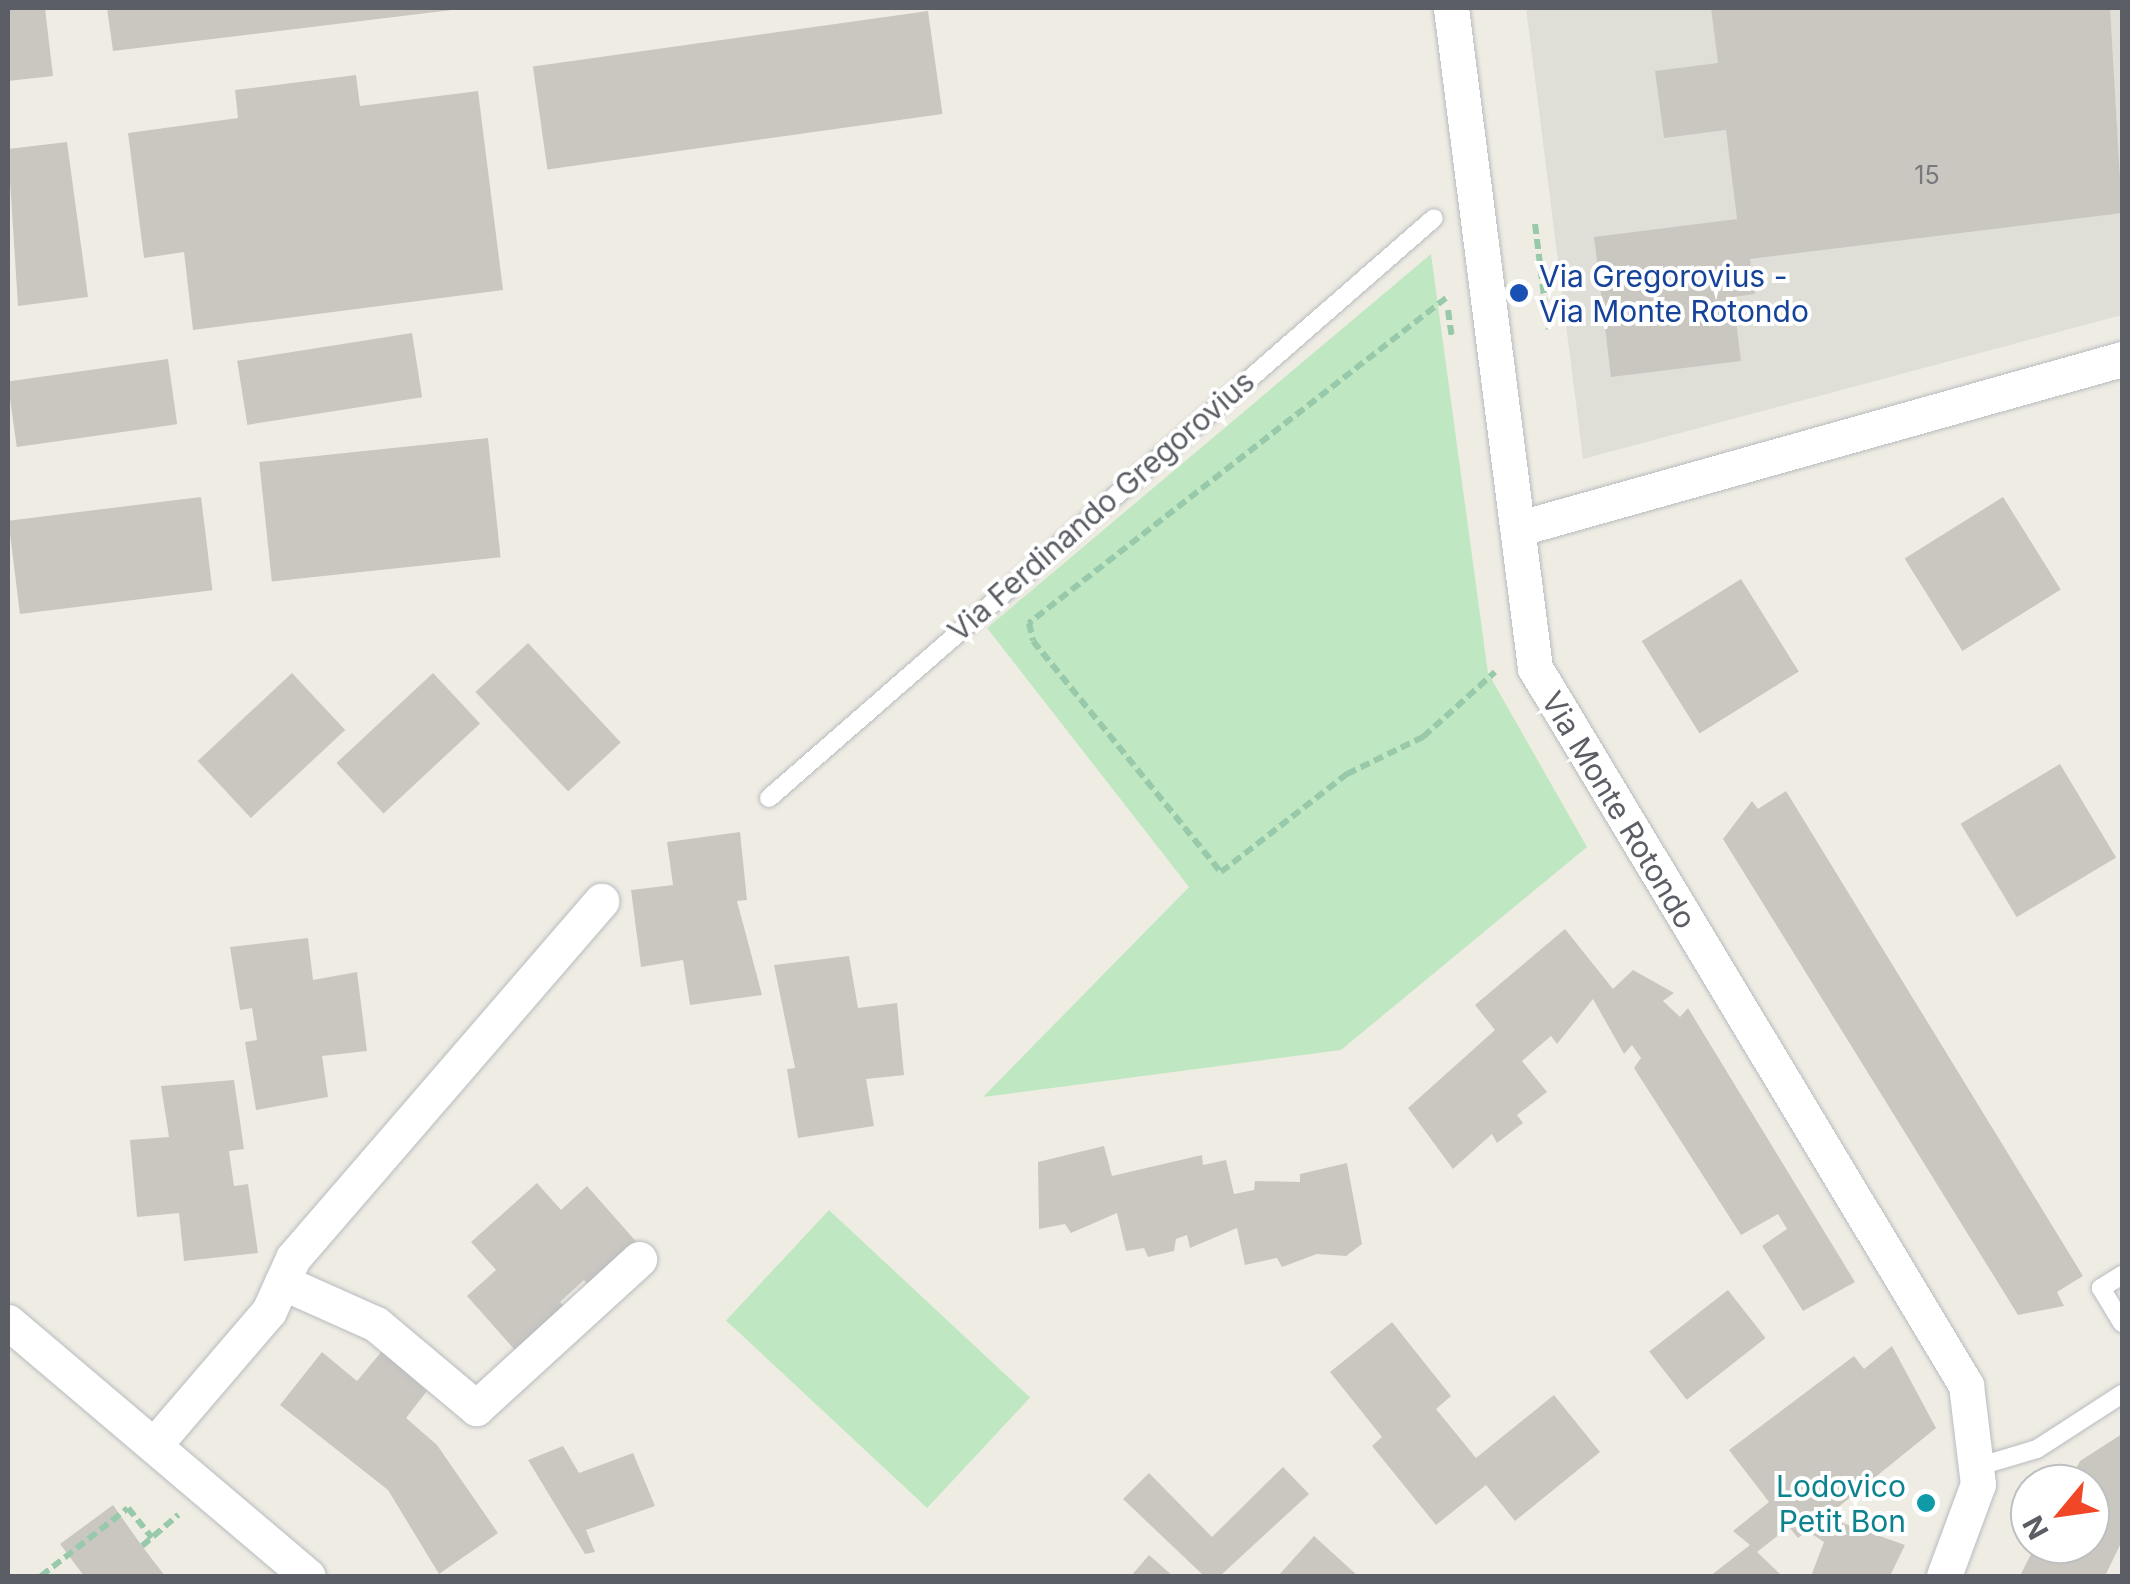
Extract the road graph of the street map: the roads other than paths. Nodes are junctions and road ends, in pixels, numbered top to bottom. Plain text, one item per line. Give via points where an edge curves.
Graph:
1 (1451, 8) edge
2 (1434, 218) dead end
3 (2122, 359) edge
4 (1520, 528) junction
5 (768, 798) dead end
6 (601, 901) dead end
7 (639, 1259) dead end
8 (2122, 1275) edge
9 (282, 1282) junction
10 (8, 1322) edge
11 (2122, 1323) edge
12 (2122, 1394) edge
13 (155, 1444) junction
14 (1980, 1466) junction
15 (308, 1576) edge
16 (1944, 1576) edge

1 - 4 street
2 - 5 lane, Via Ferdinando Gregorovius
3 - 4 street
4 - 14 street, Via Monte Rotondo via 1545,691 1943,1340 1972,1403
6 - 9 street via 292,1258
7 - 9 street via 476,1408 376,1324
8 - 11 lane via 2101,1288
9 - 13 street via 268,1312
10 - 13 street
12 - 14 lane via 2036,1448
13 - 15 street
14 - 16 street, Via Monte Rotondo via 1968,1524

